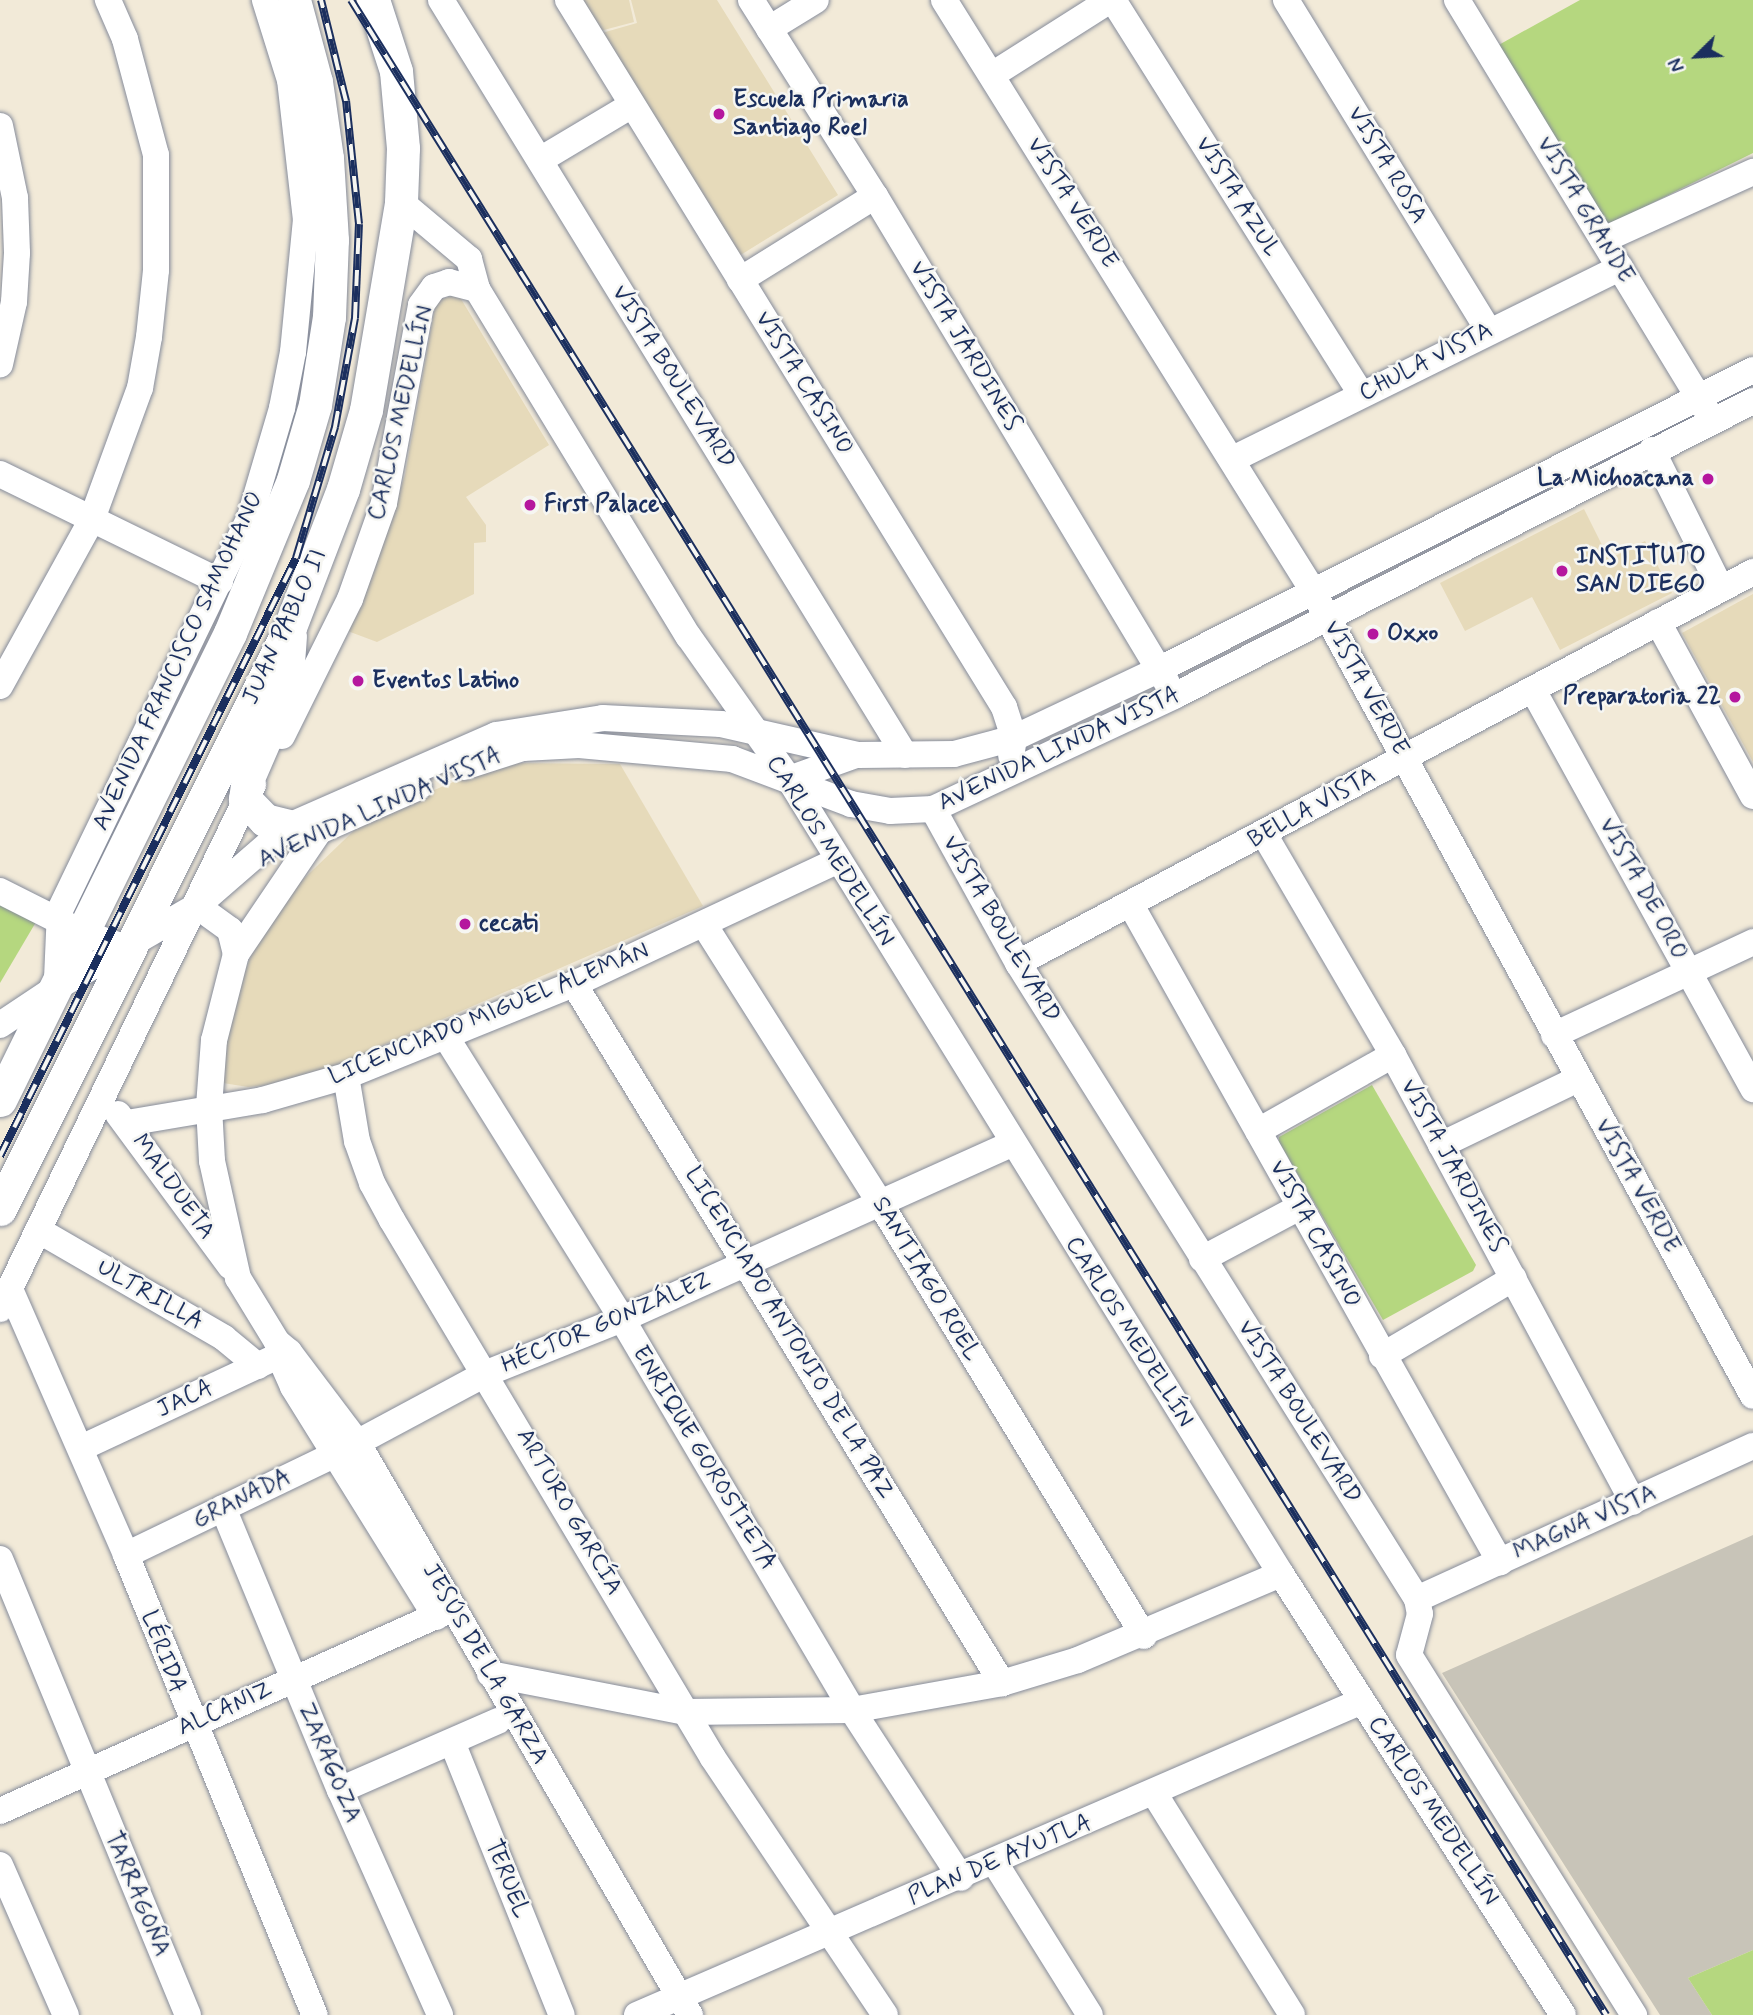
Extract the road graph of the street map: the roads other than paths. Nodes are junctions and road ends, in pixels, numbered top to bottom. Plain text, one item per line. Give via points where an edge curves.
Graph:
1 (108, 0) edge
2 (265, 0) edge
3 (294, 0) edge
4 (373, 0) edge
5 (441, 0) edge
6 (568, 0) edge
7 (751, 0) edge
8 (816, 0) edge
9 (944, 0) edge
10 (1112, 0) edge
11 (1286, 0) edge
12 (1457, 0) edge
13 (769, 29) junction
14 (992, 75) junction
15 (632, 105) junction
16 (0, 126) edge
17 (540, 160) junction
18 (1753, 172) edge
19 (875, 196) junction
20 (401, 202) junction
21 (1603, 240) junction
22 (1620, 268) junction
23 (740, 279) junction
24 (477, 289) junction
25 (1488, 330) junction
26 (0, 364) edge
27 (1753, 370) edge
28 (1361, 394) junction
29 (1699, 397) junction
30 (1753, 401) edge
31 (1713, 421) junction
32 (1652, 450) junction
33 (1233, 459) junction
34 (0, 474) edge
35 (92, 519) junction
36 (1753, 572) edge
37 (220, 582) junction
38 (1721, 589) junction
39 (1313, 591) junction
40 (1328, 618) junction
41 (1658, 622) junction
42 (290, 627) junction
43 (1160, 669) junction
44 (0, 686) edge
45 (1533, 690) junction
46 (1174, 696) junction
47 (752, 730) junction
48 (1014, 738) junction
49 (858, 755) junction
50 (905, 755) junction
51 (1405, 758) junction
52 (1007, 774) junction
53 (789, 779) junction
54 (1753, 796) edge
55 (245, 799) junction
56 (933, 810) junction
57 (304, 828) junction
58 (1264, 834) junction
59 (837, 861) junction
60 (0, 891) edge
61 (1131, 905) junction
62 (197, 906) junction
63 (705, 926) junction
64 (71, 927) junction
65 (1753, 942) edge
66 (126, 948) junction
67 (236, 954) junction
68 (1018, 963) junction
69 (1690, 972) junction
70 (574, 984) junction
71 (57, 987) junction
72 (0, 1025) edge
73 (1554, 1035) junction
74 (446, 1037) junction
75 (1393, 1055) junction
76 (346, 1076) junction
77 (1578, 1079) junction
78 (1753, 1088) edge
79 (0, 1100) edge
80 (104, 1101) junction
81 (209, 1107) junction
82 (127, 1124) junction
83 (1258, 1131) junction
84 (1012, 1144) junction
85 (1441, 1145) junction
86 (880, 1203) junction
87 (1300, 1207) junction
88 (0, 1209) edge
89 (38, 1230) junction
90 (1202, 1259) junction
91 (748, 1263) junction
92 (238, 1278) junction
93 (1514, 1278) junction
94 (5, 1299) edge
95 (622, 1319) junction
96 (275, 1354) junction
97 (1382, 1356) junction
98 (487, 1373) junction
99 (1753, 1396) edge
100 (1753, 1446) edge
101 (81, 1448) junction
102 (346, 1448) junction
103 (1633, 1502) junction
104 (223, 1508) junction
105 (126, 1555) junction
106 (0, 1559) edge
107 (1500, 1562) junction
108 (1281, 1574) junction
109 (1417, 1599) junction
110 (444, 1614) junction
111 (1144, 1636) junction
112 (490, 1674) junction
113 (293, 1679) junction
114 (1002, 1683) junction
115 (1362, 1701) junction
116 (852, 1710) junction
117 (685, 1712) junction
118 (498, 1721) junction
119 (191, 1723) junction
120 (453, 1742) junction
121 (87, 1773) junction
122 (340, 1790) junction
123 (1154, 1793) junction
124 (0, 1811) edge
125 (995, 1863) junction
126 (0, 1865) edge
127 (961, 1878) junction
128 (831, 1931) junction
129 (680, 2004) edge
130 (66, 2015) edge
131 (188, 2015) edge
132 (315, 2015) edge
133 (440, 2015) edge
134 (562, 2015) edge
135 (637, 2015) edge
136 (885, 2015) edge
137 (1090, 2015) edge
138 (1292, 2015) edge
139 (1563, 2015) edge
140 (1634, 2015) edge

1 - 35 street via 141,93 156,155 157,229 149,337 140,388
2 - 37 street, AVENIDA FRANCISCO SAMOHANO via 290,80 302,156 303,266 279,419 250,517
3 - 64 main road, JUAN PABLO II via 316,82 332,240 329,317 315,405 293,480 230,633
4 - 20 main road, JUAN PABLO II via 396,71 403,148
5 - 17 street, VISTA BOULEVARD
6 - 15 street, VISTA CASINO
7 - 13 street, VISTA JARDINES
8 - 13 street
9 - 14 street, VISTA VERDE
10 - 14 street
10 - 28 street, VISTA AZUL
11 - 25 street, VISTA ROSA
12 - 21 street, VISTA GRANDE
13 - 19 street, VISTA JARDINES
14 - 33 street, VISTA VERDE
15 - 17 street
15 - 23 street, VISTA CASINO
16 - 26 street via 15,198 16,253 14,302
17 - 50 street, VISTA BOULEVARD
18 - 21 street
19 - 23 street
19 - 43 street, VISTA JARDINES
20 - 24 street via 468,260
20 - 42 main road, JUAN PABLO II via 366,410 334,515
21 - 22 street, VISTA GRANDE
22 - 25 street, CHULA VISTA
22 - 29 street, VISTA GRANDE
23 - 48 street, VISTA CASINO via 1004,707
24 - 47 street, CARLOS MEDELLÍN via 689,637
24 - 55 street, CARLOS MEDELLÍN via 449,282 434,287 421,304 384,503 350,599
25 - 28 street, CHULA VISTA
27 - 29 street, AVENIDA LINDA VISTA
28 - 33 street, CHULA VISTA
29 - 31 street, VISTA GRANDE
29 - 39 street, AVENIDA LINDA VISTA
30 - 31 street, AVENIDA LINDA VISTA
31 - 32 street, AVENIDA LINDA VISTA
32 - 38 street
32 - 40 street, AVENIDA LINDA VISTA
33 - 39 street, VISTA VERDE
34 - 35 street
35 - 37 street
35 - 44 street
36 - 38 street, BELLA VISTA
37 - 64 street, AVENIDA FRANCISCO SAMOHANO
38 - 41 street, BELLA VISTA
39 - 40 street, VISTA VERDE
39 - 43 street, AVENIDA LINDA VISTA
40 - 46 street, AVENIDA LINDA VISTA
40 - 51 street, VISTA VERDE
41 - 45 street, BELLA VISTA
41 - 54 street
42 - 55 main road via 291,670 286,690 248,779
42 - 66 main road, JUAN PABLO II
43 - 46 street, VISTA JARDINES
43 - 48 street, AVENIDA LINDA VISTA
45 - 51 street, BELLA VISTA
45 - 69 street, VISTA DE ORO
46 - 52 street, AVENIDA LINDA VISTA
47 - 49 street, AVENIDA LINDA VISTA
47 - 53 street, CARLOS MEDELLÍN
47 - 57 street, AVENIDA LINDA VISTA via 603,718 528,727 485,740
48 - 50 street, AVENIDA LINDA VISTA via 954,754
48 - 52 street, VISTA CASINO
49 - 50 street, AVENIDA LINDA VISTA
49 - 53 street
51 - 58 street, BELLA VISTA
51 - 73 street, VISTA VERDE
52 - 56 street, AVENIDA LINDA VISTA
53 - 56 street, AVENIDA LINDA VISTA via 851,804 890,811
53 - 57 street, AVENIDA LINDA VISTA via 732,759 579,744 523,747
53 - 59 street, CARLOS MEDELLÍN
55 - 57 main road via 265,820
55 - 62 street, CARLOS MEDELLÍN
56 - 68 street, VISTA BOULEVARD
57 - 62 street, AVENIDA LINDA VISTA
57 - 67 street, JESÚS DE LA GARZA
58 - 61 street, BELLA VISTA
58 - 75 street, VISTA JARDINES
59 - 63 street, LICENCIADO MIGUEL ALEMÁN
59 - 84 street, CARLOS MEDELLÍN
60 - 64 street
61 - 68 street, BELLA VISTA
61 - 83 street, VISTA CASINO
62 - 66 street, AVENIDA LINDA VISTA
62 - 67 street via 230,930
62 - 80 street, CARLOS MEDELLÍN
63 - 70 street, LICENCIADO MIGUEL ALEMÁN
63 - 86 street, SANTIAGO ROEL
64 - 66 street
64 - 71 main road, JUAN PABLO II
65 - 69 street
66 - 71 street, AVENIDA LINDA VISTA
66 - 88 main road, JUAN PABLO II
67 - 81 street, JESÚS DE LA GARZA via 214,1040
68 - 90 street, VISTA BOULEVARD
69 - 73 street
69 - 78 street, VISTA DE ORO
70 - 74 street, LICENCIADO MIGUEL ALEMÁN
70 - 91 street, LICENCIADO ANTONIO DE LA PAZ
71 - 72 street, AVENIDA LINDA VISTA
71 - 79 main road, JUAN PABLO II
73 - 77 street, VISTA VERDE
74 - 76 street, LICENCIADO MIGUEL ALEMÁN
74 - 95 street, ENRIQUE GOROSTIETA
75 - 83 street
75 - 85 street, VISTA JARDINES
76 - 81 street, LICENCIADO MIGUEL ALEMÁN via 263,1100
76 - 98 street, ARTURO GARCÍA via 357,1141 372,1183
77 - 85 street
77 - 99 street, VISTA VERDE
80 - 82 street, MALDUETA
80 - 89 street, CARLOS MEDELLÍN
81 - 82 street, LICENCIADO MIGUEL ALEMÁN
81 - 92 street, JESÚS DE LA GARZA via 212,1161
82 - 92 street, MALDUETA
83 - 87 street, VISTA CASINO
84 - 86 street, HÉCTOR GONZÁLEZ
84 - 108 street, CARLOS MEDELLÍN
85 - 93 street, VISTA JARDINES
86 - 91 street, HÉCTOR GONZÁLEZ
86 - 111 street, SANTIAGO ROEL
87 - 90 street
87 - 97 street, VISTA CASINO
89 - 94 street, CARLOS MEDELLÍN
89 - 96 street, ULTRILLA via 224,1338
90 - 109 street, VISTA BOULEVARD
91 - 95 street, HÉCTOR GONZÁLEZ
91 - 114 street, LICENCIADO ANTONIO DE LA PAZ
92 - 96 street, JESÚS DE LA GARZA
93 - 97 street
93 - 103 street, VISTA JARDINES
94 - 101 street, LÉRIDA
95 - 98 street, HÉCTOR GONZÁLEZ
95 - 116 street, ENRIQUE GOROSTIETA
96 - 101 street, JACA
96 - 102 street, JESÚS DE LA GARZA
97 - 107 street, VISTA CASINO
98 - 102 street, HÉCTOR GONZÁLEZ
98 - 117 street, ARTURO GARCÍA
100 - 103 street, MAGNA VISTA
101 - 105 street, LÉRIDA
102 - 104 street, GRANADA
102 - 110 street, JESÚS DE LA GARZA
103 - 107 street, MAGNA VISTA
104 - 105 street, GRANADA
104 - 113 street, ZARAGOZA
105 - 119 street, LÉRIDA
106 - 121 street, TARRAGOÑA
107 - 109 street, MAGNA VISTA
108 - 111 street
108 - 115 street, CARLOS MEDELLÍN
109 - 140 street via 1420,1614 1409,1655
110 - 112 street, JESÚS DE LA GARZA
110 - 113 street, ALCANIZ
110 - 118 street, JESÚS DE LA GARZA
111 - 114 street
112 - 117 street
112 - 129 street, JESÚS DE LA GARZA
113 - 119 street, ALCANIZ
113 - 122 street, ZARAGOZA
114 - 116 street
115 - 123 street, PLAN DE AYUTLA
115 - 139 street, CARLOS MEDELLÍN
116 - 117 street
116 - 127 street, ENRIQUE GOROSTIETA
117 - 128 street, ARTURO GARCÍA
118 - 120 street
118 - 129 street, JESÚS DE LA GARZA
119 - 121 street, ALCANIZ
119 - 132 street, LÉRIDA
120 - 122 street
120 - 134 street, TERUEL
121 - 124 street, ALCANIZ
121 - 131 street, TARRAGOÑA
122 - 133 street, ZARAGOZA
123 - 125 street, PLAN DE AYUTLA
123 - 138 street
125 - 127 street, PLAN DE AYUTLA
125 - 137 street
126 - 130 street
127 - 128 street, PLAN DE AYUTLA
128 - 129 street, PLAN DE AYUTLA
128 - 136 street, ARTURO GARCÍA
129 - 135 street, PLAN DE AYUTLA

